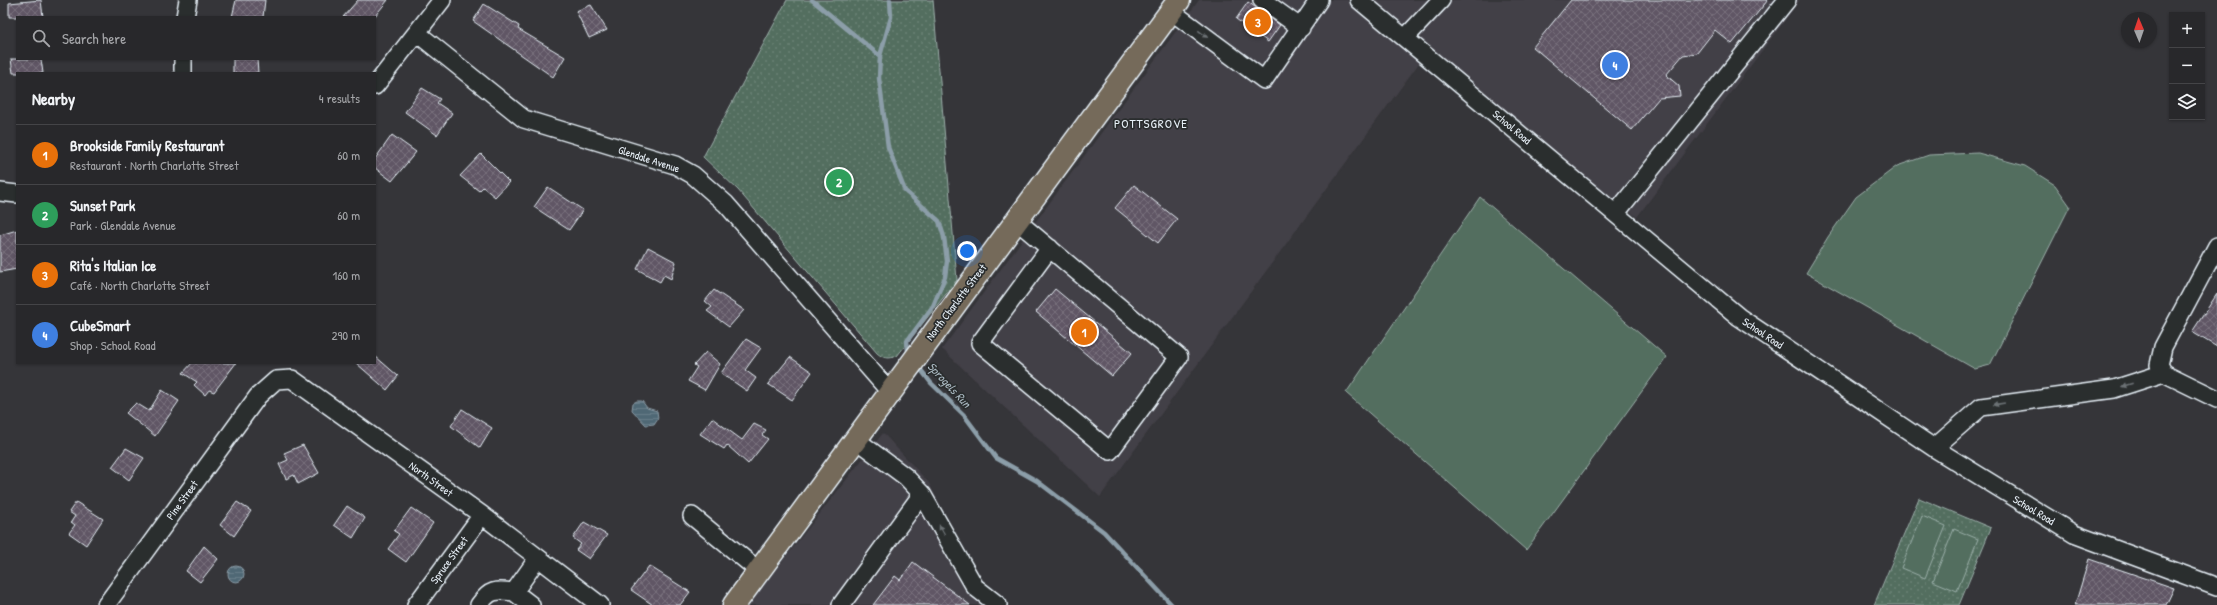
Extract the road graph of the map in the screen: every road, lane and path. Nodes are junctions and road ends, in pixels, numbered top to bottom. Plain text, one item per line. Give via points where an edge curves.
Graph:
1 (188, 0) edge
2 (442, 0) edge
3 (1262, 0) edge
4 (1319, 0) edge
5 (1359, 0) edge
6 (1441, 0) edge
7 (1787, 0) edge
8 (1175, 5) edge
9 (185, 16) edge
10 (1301, 28) junction
11 (417, 33) junction
12 (1405, 38) junction
13 (182, 60) edge
14 (183, 72) edge
15 (376, 85) edge
16 (0, 192) edge
17 (16, 194) edge
18 (1616, 213) junction
19 (1017, 221) junction
20 (2217, 246) edge
21 (1050, 248) junction
22 (2164, 373) junction
23 (890, 392) junction
24 (258, 396) joint
25 (2217, 398) edge
26 (855, 439) junction
27 (1934, 448) junction
28 (922, 494) junction
29 (482, 516) junction
30 (692, 516) dead end
31 (958, 557) junction
32 (538, 558) junction
33 (759, 571) junction
34 (2217, 587) edge
35 (514, 592) junction
36 (106, 605) edge
37 (416, 605) edge
38 (479, 605) edge
39 (502, 605) edge
40 (531, 605) edge
41 (600, 605) edge
42 (734, 605) edge
43 (841, 605) edge
44 (981, 605) edge
45 (998, 605) edge

1 - 9 street
2 - 11 street
3 - 10 street
4 - 10 street
5 - 12 street, School Road
6 - 12 street
7 - 18 street
8 -> 10 street via 1264,80
8 - 19 main road, North Charlotte Street
11 - 15 street
11 - 23 street, Glendale Avenue via 524,118 675,165 693,175 726,204
12 - 18 street, School Road
13 - 14 street
16 - 17 street
18 - 27 street, School Road via 1739,317
19 - 21 street
19 - 23 main road, North Charlotte Street
20 - 22 street via 2162,347 2159,365
21 - 21 street via 1179,358 1110,451 980,343
22 - 25 street
22 -> 27 street via 2114,389 1981,407
23 - 26 main road, North Charlotte Street
24 - 29 street, North Street via 276,380 292,379
24 - 36 street, Pine Street
26 - 28 street via 906,478
26 - 33 main road, North Charlotte Street
27 - 34 street, School Road via 2074,534
31 -> 28 street
28 - 43 street
29 - 32 street, North Street
29 - 37 street, Spruce Street
30 - 33 street
31 - 44 street via 961,582 970,596
31 - 45 street via 975,587
32 - 35 street
32 - 41 street, North Street
33 - 42 main road, North Charlotte Street
35 - 38 street via 498,590 487,594
35 - 39 street
35 - 40 street

